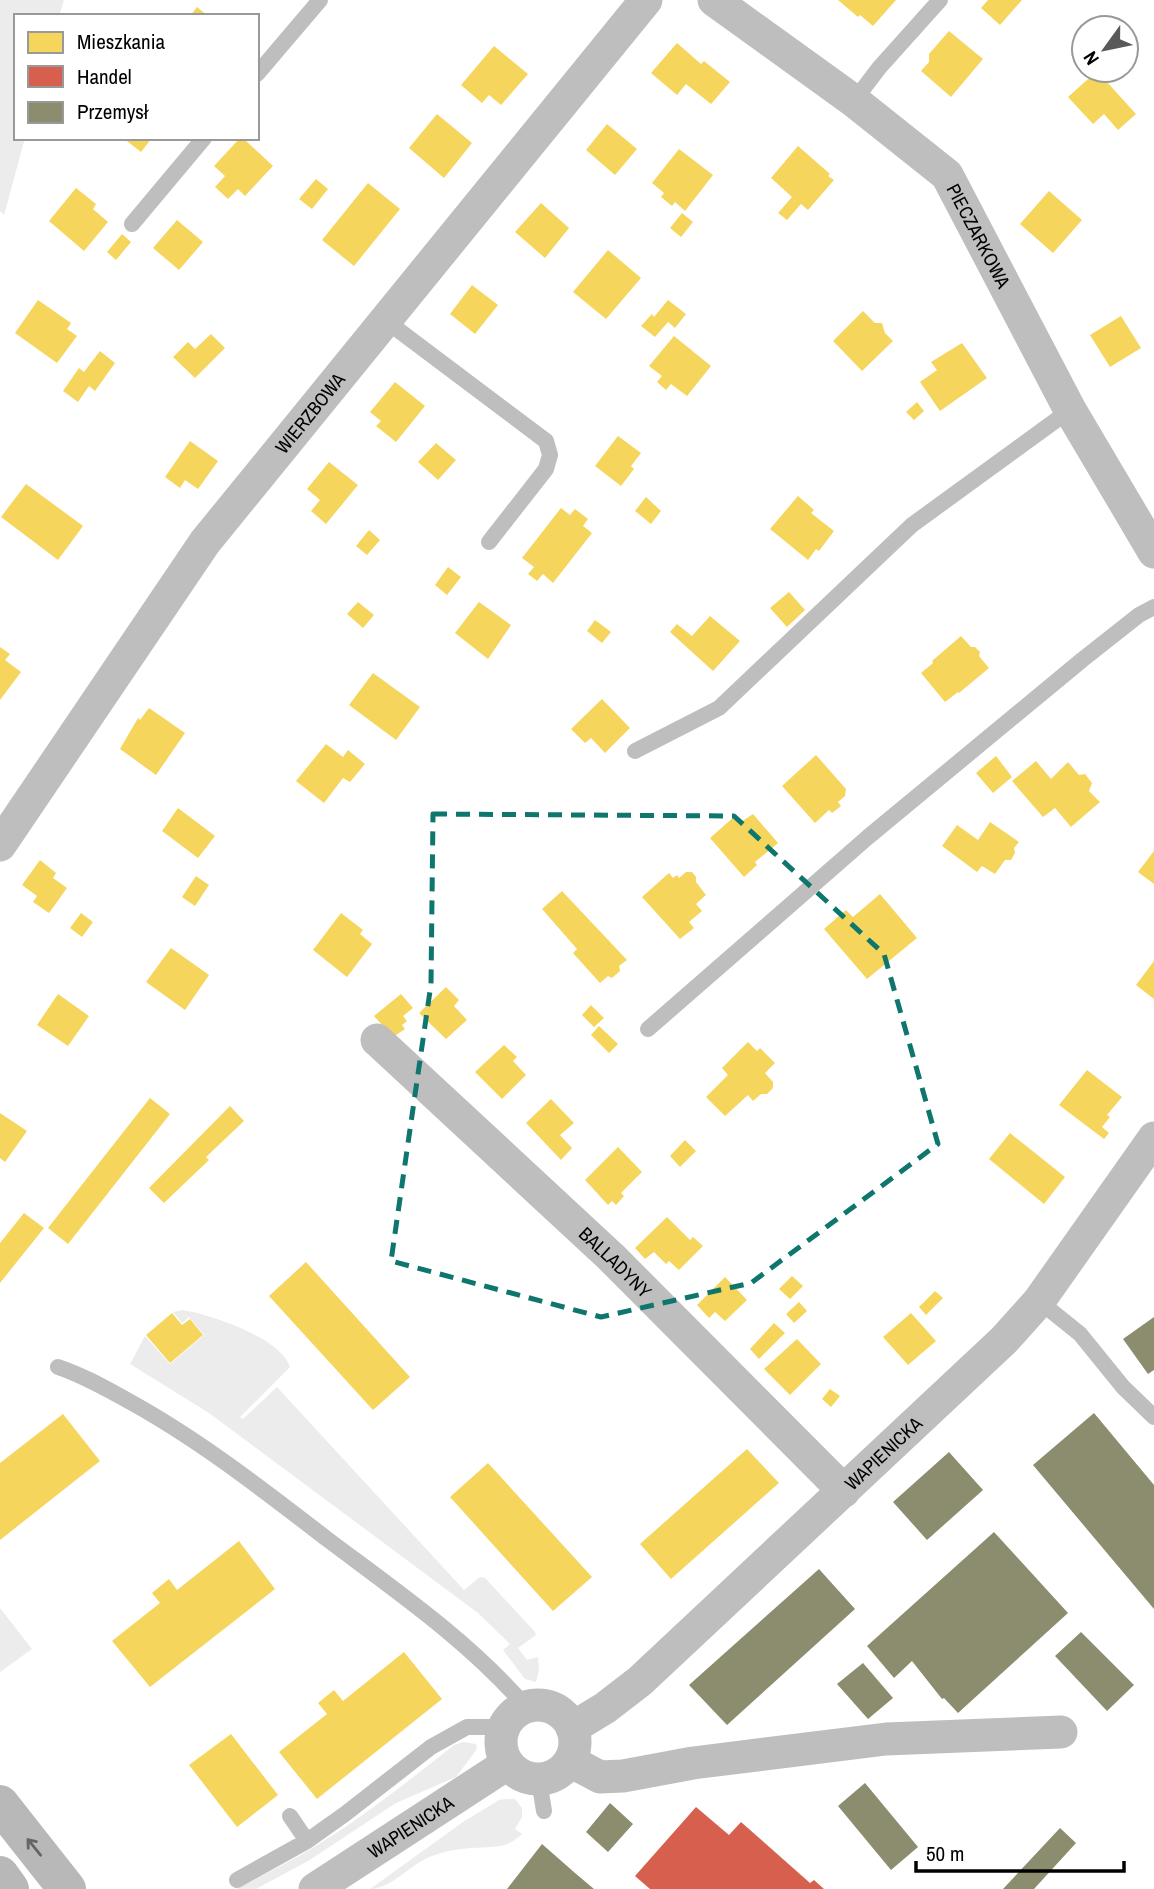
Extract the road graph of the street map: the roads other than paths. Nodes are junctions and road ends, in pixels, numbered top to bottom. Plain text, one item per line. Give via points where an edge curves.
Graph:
1 (320, 0) edge
2 (646, 0) edge
3 (714, 0) edge
4 (940, 0) edge
5 (259, 72) edge
6 (854, 101) junction
7 (202, 140) edge
8 (132, 224) dead end
9 (386, 320) junction
10 (1070, 410) junction
11 (489, 542) dead end
12 (1154, 552) edge
13 (1154, 607) edge
14 (635, 751) dead end
15 (0, 845) edge
16 (648, 1029) dead end
17 (377, 1040) dead end
18 (1154, 1138) edge
19 (1039, 1301) junction
20 (58, 1367) dead end
21 (1154, 1417) edge
22 (844, 1491) junction
23 (515, 1717) junction
24 (572, 1728) junction
25 (1060, 1732) dead end
26 (570, 1762) junction
27 (507, 1764) junction
28 (0, 1804) edge
29 (290, 1816) dead end
30 (307, 1841) junction
31 (0, 1875) edge
32 (237, 1880) dead end
33 (10, 1889) edge
34 (67, 1889) edge
35 (315, 1889) edge

1 - 5 lane
2 - 9 street, WIERZBOWA
3 - 6 street, PIECZARKOWA
4 - 6 lane
6 - 10 street, PIECZARKOWA via 947,175
7 - 8 lane
9 - 11 lane via 546,441 550,455 546,469
9 - 15 street, WIERZBOWA via 205,542
10 - 12 street, PIECZARKOWA
10 - 14 lane via 912,525 719,708
13 - 16 lane via 1082,660 868,837
17 - 22 street, BALLADYNY via 611,1257
18 - 19 street, WAPIENICKA
19 - 21 lane via 1080,1334
19 - 22 street, WAPIENICKA via 1004,1340
20 - 23 lane via 155,1415 244,1475 458,1639 498,1675
22 - 24 street, WAPIENICKA via 640,1681
23 - 24 street via 535,1705 552,1708
23 - 27 street via 500,1740
23 - 30 lane via 467,1727 431,1747
24 - 26 street
25 - 26 street via 886,1739 623,1776 600,1777
26 - 27 street via 551,1777 542,1795
27 - 35 street, WAPIENICKA
34 -> 28 main road
29 - 30 lane
30 - 32 lane
31 - 33 main road

